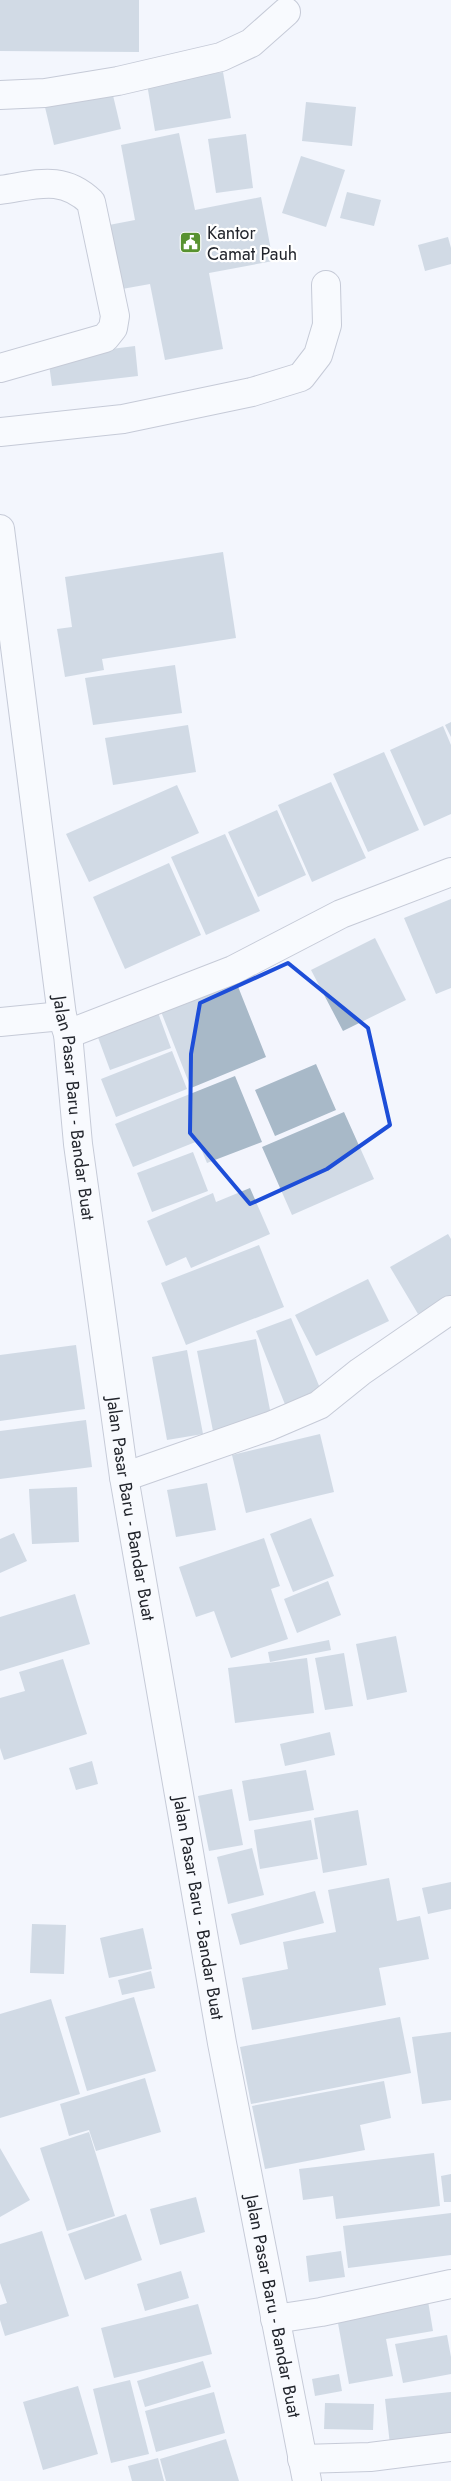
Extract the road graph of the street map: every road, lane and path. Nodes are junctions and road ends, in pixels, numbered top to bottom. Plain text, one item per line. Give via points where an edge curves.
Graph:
1 (286, 12) dead end
2 (0, 96) edge
3 (0, 190) edge
4 (326, 285) dead end
5 (0, 368) edge
6 (0, 432) edge
7 (0, 529) edge
8 (451, 872) edge
9 (0, 1022) edge
10 (65, 1025) junction
11 (450, 1310) edge
12 (124, 1477) junction
13 (451, 2284) edge
14 (275, 2319) junction
15 (451, 2447) edge
16 (304, 2470) edge

1 - 2 street via 251,43 221,57 118,81 45,93
3 - 5 street via 63,184 79,190 91,202 115,316 113,328 105,338
4 - 6 street via 327,326 318,354 301,377 252,392 123,419
7 - 10 street, Jalan Pasar Baru - Bandar Buat
8 - 10 street via 342,914 233,970
9 - 10 street
10 - 12 street, Jalan Pasar Baru - Bandar Buat via 78,1144
11 - 12 street via 360,1372 319,1405 270,1426
12 - 14 street, Jalan Pasar Baru - Bandar Buat via 222,2043
13 - 14 street
14 - 16 street, Jalan Pasar Baru - Bandar Buat
15 - 16 street via 370,2457

